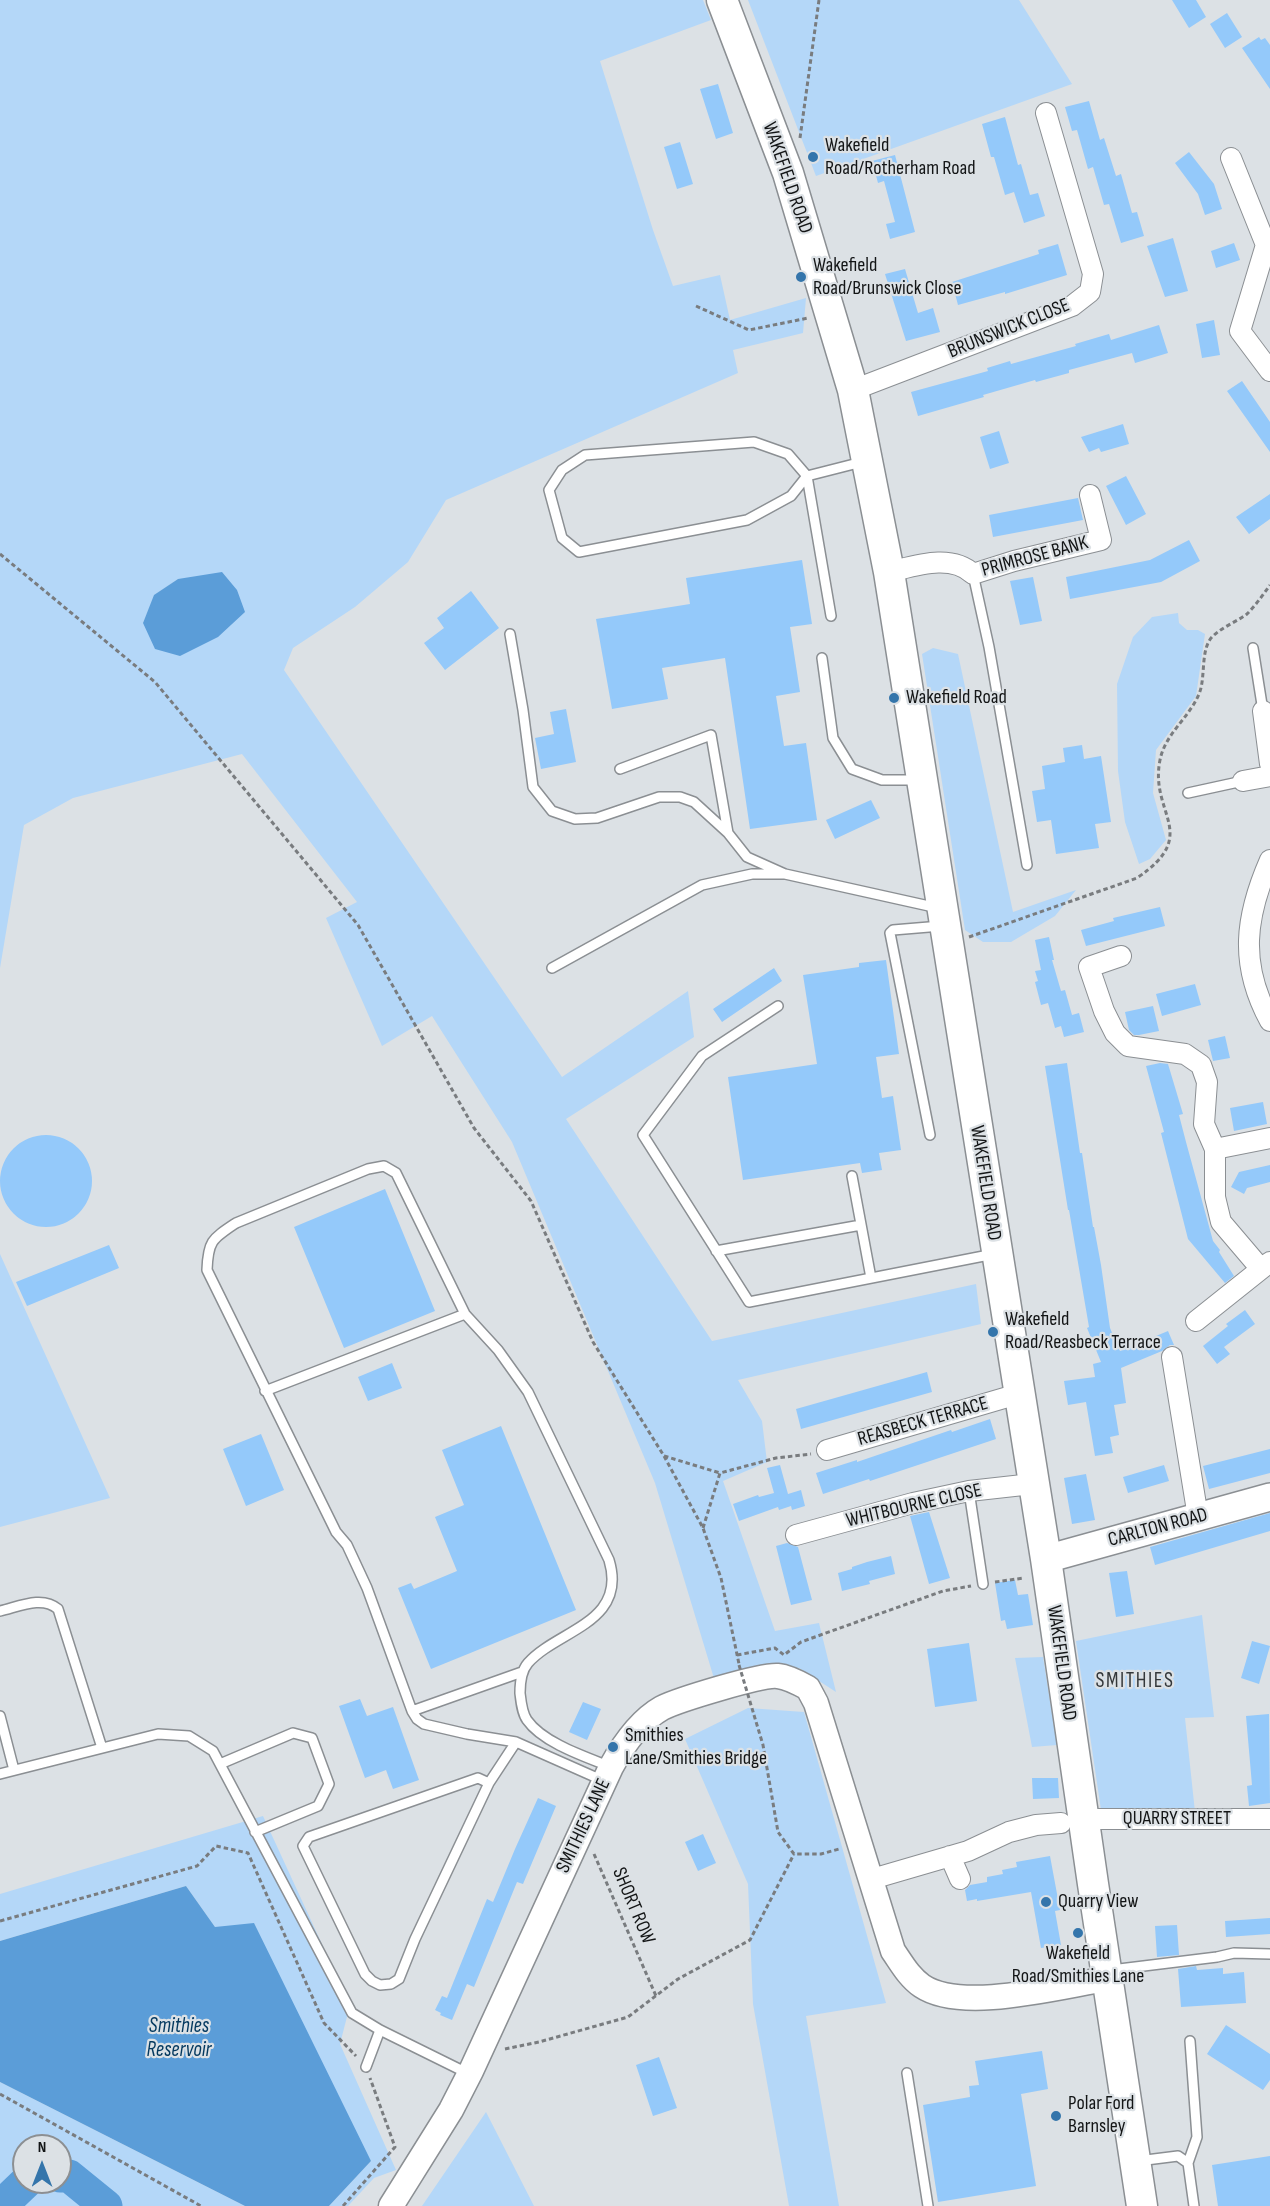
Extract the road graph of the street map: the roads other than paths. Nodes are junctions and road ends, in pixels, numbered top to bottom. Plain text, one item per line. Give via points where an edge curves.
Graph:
1 (722, 0) edge
2 (1046, 113) dead end
3 (1231, 158) dead end
4 (1270, 371) edge
5 (853, 390) junction
6 (867, 460) junction
7 (807, 476) junction
8 (1090, 495) dead end
9 (889, 572) junction
10 (973, 574) junction
11 (831, 616) dead end
12 (510, 634) dead end
13 (1253, 648) dead end
14 (822, 658) dead end
15 (1263, 711) joint
16 (1270, 764) edge
17 (620, 769) dead end
18 (1270, 776) edge
19 (923, 780) junction
20 (1244, 781) joint
21 (1188, 793) dead end
22 (728, 833) junction
23 (1270, 860) edge
24 (1027, 865) dead end
25 (785, 874) junction
26 (946, 926) junction
27 (1121, 956) dead end
28 (552, 968) dead end
29 (778, 1006) dead end
30 (1270, 1020) edge
31 (930, 1136) dead end
32 (1270, 1138) edge
33 (1215, 1149) junction
34 (852, 1176) dead end
35 (861, 1225) junction
36 (716, 1251) junction
37 (996, 1253) junction
38 (1265, 1265) edge
39 (871, 1278) junction
40 (465, 1314) junction
41 (1196, 1321) dead end
42 (1172, 1358) dead end
43 (266, 1390) junction
44 (1018, 1394) junction
45 (827, 1450) road end
46 (1032, 1484) junction
47 (969, 1491) junction
48 (1270, 1497) edge
49 (1198, 1517) junction
50 (796, 1535) dead end
51 (1047, 1567) junction
52 (983, 1584) road end
53 (0, 1611) edge
54 (522, 1672) junction
55 (412, 1711) junction
56 (0, 1716) edge
57 (516, 1742) junction
58 (102, 1748) junction
59 (220, 1764) junction
60 (14, 1770) junction
61 (0, 1774) edge
62 (608, 1774) junction
63 (489, 1783) junction
64 (1270, 1819) edge
65 (1073, 1821) junction
66 (255, 1832) junction
67 (950, 1856) junction
68 (872, 1879) junction
69 (960, 1879) dead end
70 (1270, 1954) edge
71 (1107, 1974) junction
72 (380, 2031) junction
73 (1190, 2040) dead end
74 (475, 2061) junction
75 (366, 2067) road end
76 (907, 2073) dead end
77 (1136, 2162) junction
78 (1188, 2163) junction
79 (391, 2206) edge
80 (928, 2206) edge
81 (1142, 2206) edge
82 (1194, 2206) edge

1 - 5 main road, WAKEFIELD ROAD via 788,173
2 - 5 street, BRUNSWICK CLOSE via 1093,274 1090,292 1072,306
3 - 4 street via 1266,245 1240,331
5 - 6 main road, WAKEFIELD ROAD
6 - 7 lane
6 - 9 main road, WAKEFIELD ROAD
7 - 7 lane via 791,496 747,520 579,552 562,538 549,490 562,470 585,454 754,442 788,454
7 - 11 lane
8 - 10 street, PRIMROSE BANK via 1101,540
9 - 10 street, PRIMROSE BANK via 941,562 968,568
9 - 19 main road, WAKEFIELD ROAD
10 - 24 lane via 990,647
12 - 22 lane via 533,787 552,811 575,819 597,818 659,797 680,797 694,802
13 - 15 lane
14 - 19 lane via 833,738 852,769 882,780
15 - 16 street
17 - 22 lane via 711,735
18 - 20 street
19 - 26 main road, WAKEFIELD ROAD
20 - 21 lane
22 - 25 lane via 747,857
23 - 30 street via 1248,930 1250,969
25 - 26 lane
25 - 28 lane via 752,874 702,885
26 - 31 lane via 890,933
26 - 37 main road, WAKEFIELD ROAD
27 - 33 street via 1089,967 1104,1011 1115,1033 1128,1046 1185,1054 1201,1065 1207,1082 1204,1124
29 - 36 lane via 702,1056 643,1135
32 - 33 street
33 - 38 street via 1215,1197 1221,1222
34 - 35 lane
35 - 36 lane
35 - 39 lane
36 - 39 lane via 749,1302
37 - 39 lane
37 - 44 main road, WAKEFIELD ROAD
38 - 41 street
40 - 43 lane
40 - 43 lane via 396,1173 384,1166 368,1169 236,1223 218,1235 208,1249 207,1270
40 - 54 lane via 498,1350 528,1392 613,1572 608,1596 586,1625 541,1652
42 - 49 street
43 - 55 lane via 367,1588
44 - 45 street, REASBECK TERRACE
44 - 46 main road, WAKEFIELD ROAD
46 - 47 street, WHITBOURNE CLOSE
46 - 51 main road, WAKEFIELD ROAD
47 - 50 street, WHITBOURNE CLOSE
47 - 52 lane
48 - 49 main road, CARLTON ROAD
49 - 51 main road, CARLTON ROAD
51 - 65 main road, WAKEFIELD ROAD
53 - 58 lane via 36,1602 58,1609
54 - 55 lane
54 - 62 lane via 526,1719
55 - 57 lane via 424,1724
56 - 60 lane
57 - 62 lane
57 - 63 lane
58 - 59 lane via 158,1734 189,1737 213,1751
58 - 60 lane
59 - 66 lane
59 - 66 lane via 292,1733 312,1738 329,1784 318,1806
60 - 61 lane
62 - 68 street, SMITHIES LANE via 625,1742 662,1708 747,1681 777,1676 808,1688
62 - 74 street, SMITHIES LANE
63 - 63 lane via 399,1979 380,1985 372,1981 364,1974 303,1846 305,1841 478,1778
64 - 65 street, QUARRY STREET
65 - 67 street via 1009,1832
65 - 71 main road, WAKEFIELD ROAD
66 - 72 lane via 352,2013
67 - 68 street
67 - 69 street
68 - 71 street, SMITHIES LANE via 893,1951 908,1973 923,1986 943,1995 988,1998
70 - 71 lane via 1234,1953
71 - 77 main road, WAKEFIELD ROAD
72 - 74 lane via 459,2069
72 - 75 lane
73 - 78 lane via 1197,2137
74 - 79 street, SMITHIES LANE via 451,2110
76 - 80 lane
77 - 78 lane via 1178,2156
77 - 81 main road, WAKEFIELD ROAD
78 - 82 lane

